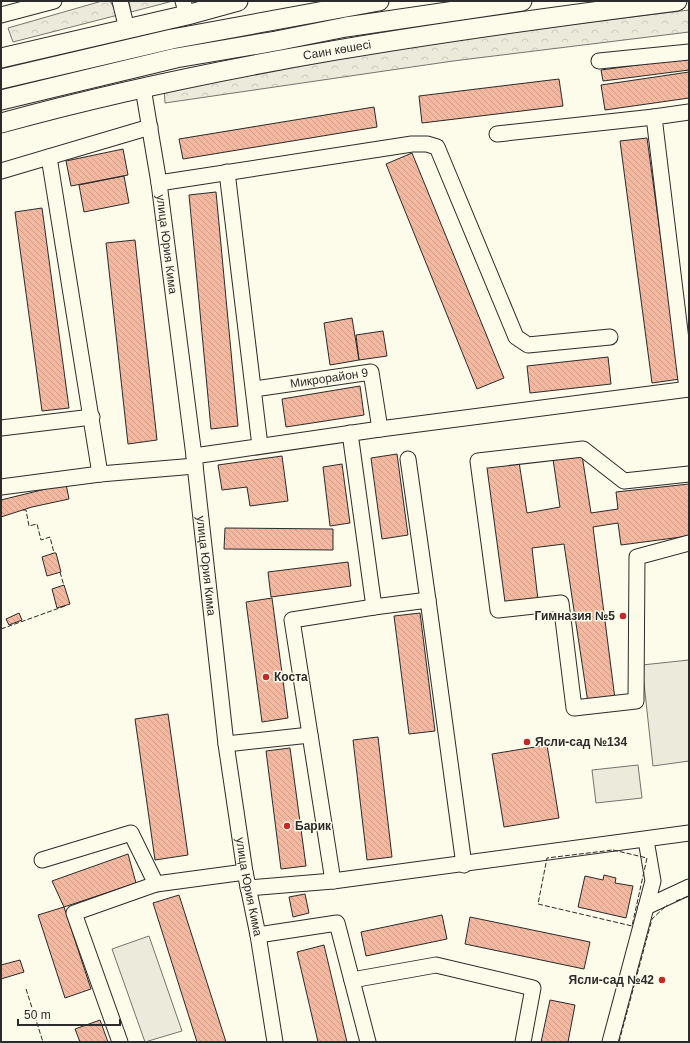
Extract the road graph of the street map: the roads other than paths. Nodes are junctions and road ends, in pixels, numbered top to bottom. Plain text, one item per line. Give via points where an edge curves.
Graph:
1 (54, 1) edge
2 (120, 1) edge
3 (238, 1) edge
4 (379, 1) edge
5 (522, 1) edge
6 (677, 1) edge
7 (185, 8) edge
8 (1, 15) edge
9 (256, 22) junction
10 (134, 27) junction
11 (276, 41) junction
12 (689, 52) edge
13 (1, 58) edge
14 (599, 61) dead end
15 (1, 79) edge
16 (177, 80) junction
17 (143, 88) junction
18 (1, 100) edge
19 (689, 112) edge
20 (654, 116) junction
21 (1, 123) edge
22 (150, 127) junction
23 (497, 134) dead end
24 (49, 157) junction
25 (1, 171) edge
26 (227, 172) junction
27 (159, 183) junction
28 (610, 337) dead end
29 (254, 389) junction
30 (688, 389) edge
31 (92, 417) junction
32 (2, 423) edge
33 (380, 429) junction
34 (350, 434) junction
35 (260, 446) junction
36 (408, 459) dead end
37 (194, 461) junction
38 (100, 474) junction
39 (689, 474) edge
40 (1, 487) edge
41 (689, 543) edge
42 (428, 600) junction
43 (374, 607) junction
44 (310, 735) junction
45 (226, 744) junction
46 (689, 834) edge
47 (646, 840) junction
48 (42, 860) dead end
49 (464, 864) junction
50 (245, 872) junction
51 (333, 881) junction
52 (156, 884) junction
53 (689, 887) edge
54 (248, 888) junction
55 (646, 907) junction
56 (258, 935) junction
57 (352, 980) junction
58 (120, 1042) edge
59 (275, 1042) edge
60 (368, 1042) edge
61 (523, 1042) edge
62 (610, 1042) edge

1 - 8 street
2 - 10 street
3 - 7 main road
4 - 9 main road
5 - 11 main road, Саин көшесі via 346,27
6 - 16 main road, Саин көшесі via 494,24 308,54
7 - 10 main road
9 - 10 main road
9 - 15 main road
10 - 13 main road
11 - 16 main road
11 - 18 main road, Саин көшесі via 176,58
12 - 14 street
16 - 17 main road, Саин көшесі
17 - 21 main road, Саин көшесі
17 - 22 street, улица Юрия Кима
19 - 20 street
20 - 23 street
20 - 30 street
22 - 24 street
22 - 27 street, улица Юрия Кима
24 - 25 street
24 - 31 street
26 - 27 street
26 - 28 street via 412,144 436,147 516,337 528,345
26 - 29 street
27 - 37 street, улица Юрия Кима
29 - 33 street, Микрорайон 9 via 371,372
29 - 35 street
30 - 33 street
31 - 32 street
31 - 38 street
33 - 34 street
34 - 35 street
34 - 43 street
35 - 37 street
36 - 42 street
37 - 38 street
37 - 45 street, улица Юрия Кима
38 - 40 street
39 - 41 street via 624,481 583,449 478,461 498,610 560,603 574,708 636,701 637,557
42 - 43 street
42 - 49 street
43 - 44 street via 292,620
44 - 45 street
44 - 51 street
45 - 50 street, улица Юрия Кима
46 - 47 street
47 - 49 street
47 - 55 street via 653,881
48 - 52 street via 131,833
49 - 51 street
50 - 52 street
50 - 54 street, улица Юрия Кима
51 - 54 street
52 - 58 street via 74,913
53 - 55 street
54 - 56 street, улица Юрия Кима
55 - 62 street
56 - 57 street via 336,923
56 - 59 street, улица Юрия Кима
57 - 60 street
57 - 61 street via 436,965 533,988

